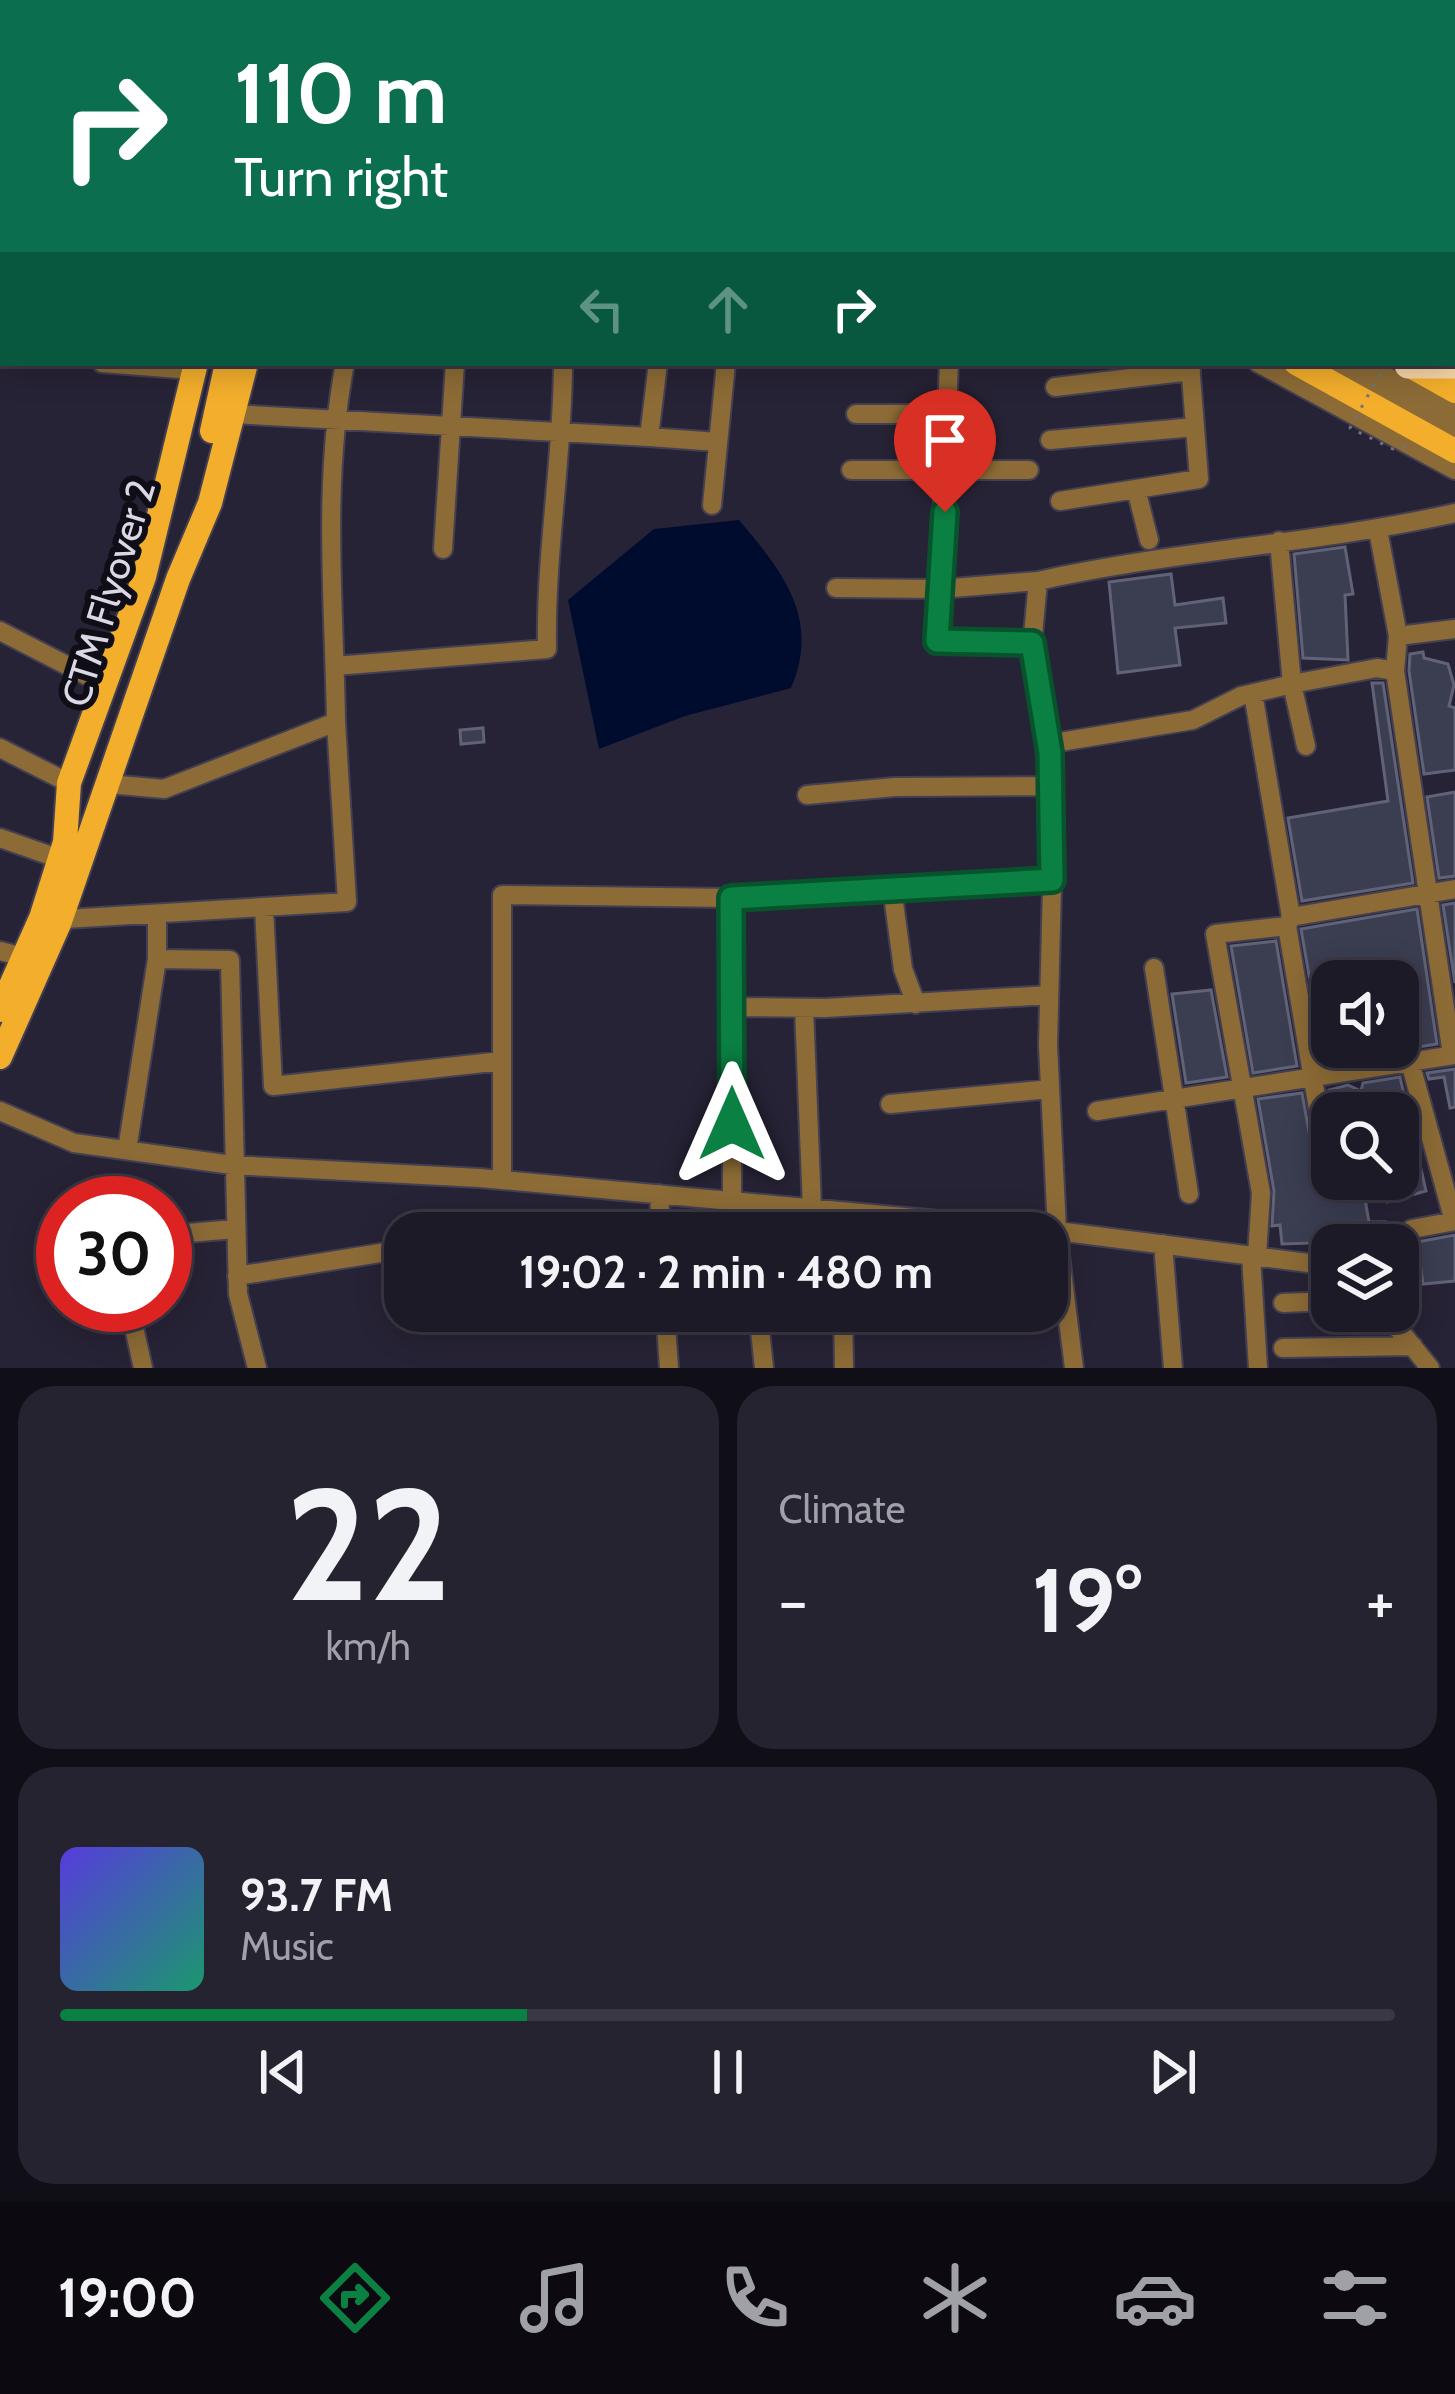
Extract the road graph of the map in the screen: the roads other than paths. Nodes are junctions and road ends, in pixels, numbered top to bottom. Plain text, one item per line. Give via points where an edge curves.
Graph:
1 (200, 366) edge
2 (200, 366) edge
3 (226, 366) edge
4 (245, 366) edge
5 (344, 366) edge
6 (455, 366) edge
7 (562, 366) edge
8 (658, 366) edge
9 (726, 366) edge
10 (949, 366) edge
11 (1264, 366) edge
12 (1301, 366) edge
13 (1342, 366) edge
14 (1365, 366) edge
15 (1404, 366) edge
16 (1190, 367) edge
17 (1055, 387) dead end
18 (1455, 391) edge
19 (1455, 410) edge
20 (233, 414) junction
21 (856, 414) dead end
22 (948, 414) junction
23 (334, 417) junction
24 (451, 424) junction
25 (1195, 427) junction
26 (1455, 429) edge
27 (562, 432) junction
28 (649, 437) junction
29 (1050, 440) dead end
30 (718, 442) junction
31 (1455, 452) edge
32 (851, 470) dead end
33 (1028, 470) dead end
34 (1455, 470) edge
35 (948, 474) junction
36 (1136, 489) junction
37 (1060, 501) dead end
38 (712, 505) dead end
39 (1455, 513) edge
40 (1378, 530) junction
41 (1149, 540) dead end
42 (1279, 541) junction
43 (443, 549) dead end
44 (178, 579) junction
45 (1038, 580) junction
46 (836, 589) dead end
47 (940, 590) junction
48 (1455, 629) edge
49 (0, 631) edge
50 (1398, 636) junction
51 (1032, 643) junction
52 (335, 666) junction
53 (1395, 671) junction
54 (1292, 684) junction
55 (105, 685) junction
56 (1253, 693) junction
57 (336, 722) junction
58 (1048, 744) junction
59 (1306, 746) dead end
60 (0, 748) edge
61 (108, 784) junction
62 (1047, 786) junction
63 (75, 788) junction
64 (806, 795) dead end
65 (0, 838) edge
66 (62, 850) junction
67 (1052, 880) junction
68 (892, 888) junction
69 (1455, 890) edge
70 (1428, 896) junction
71 (731, 898) junction
72 (264, 908) junction
73 (157, 916) junction
74 (50, 921) junction
75 (1289, 921) junction
76 (22, 956) edge
77 (157, 959) junction
78 (1154, 968) dead end
79 (1049, 994) junction
80 (916, 1004) junction
81 (732, 1007) junction
82 (804, 1008) junction
83 (4, 1025) edge
84 (1454, 1055) edge
85 (0, 1057) edge
86 (502, 1061) junction
87 (1419, 1061) edge
88 (1366, 1068) edge
89 (1412, 1068) edge
90 (1314, 1075) junction
91 (1243, 1084) junction
92 (1050, 1088) junction
93 (1316, 1092) edge
94 (1177, 1096) junction
95 (890, 1104) dead end
96 (0, 1111) edge
97 (1097, 1111) dead end
98 (127, 1150) junction
99 (232, 1165) junction
100 (502, 1180) junction
101 (659, 1194) junction
102 (1189, 1194) dead end
103 (740, 1202) junction
104 (812, 1208) junction
105 (841, 1211) joint
106 (660, 1212) edge
107 (744, 1212) edge
108 (852, 1212) edge
109 (1056, 1212) edge
110 (1454, 1221) edge
111 (1419, 1228) edge
112 (235, 1229) junction
113 (1068, 1232) edge
114 (192, 1233) edge
115 (1162, 1244) junction
116 (384, 1252) edge
117 (1254, 1256) junction
118 (1311, 1263) edge
119 (237, 1276) junction
120 (1311, 1302) edge
121 (1283, 1303) dead end
122 (135, 1332) edge
123 (666, 1332) edge
124 (760, 1332) edge
125 (843, 1332) edge
126 (1066, 1332) edge
127 (1401, 1332) edge
128 (1412, 1346) junction
129 (1283, 1348) dead end
130 (143, 1368) edge
131 (257, 1368) edge
132 (669, 1368) edge
133 (764, 1368) edge
134 (844, 1368) edge
135 (1073, 1368) edge
136 (1173, 1368) edge
137 (1258, 1368) edge
138 (1430, 1368) edge

1 - 55 main road via 144,577
2 - 63 main road, CTM Flyover 2 via 162,568
3 - 44 main road
4 - 20 main road
5 - 23 street
6 - 24 street
7 - 27 street
8 - 28 street
9 - 30 street
10 - 22 street
11 - 34 street
12 - 31 main road
13 - 26 street
14 - 19 street
15 - 18 main road
16 - 17 street
16 - 25 street
20 - 23 street
20 - 44 main road via 210,503
21 - 22 street
22 - 35 street
23 - 24 street
23 - 52 street via 327,554
24 - 27 street
24 - 43 street
25 - 29 street
25 - 36 street via 1199,479
27 - 28 street
27 - 52 street via 545,581 547,649
28 - 30 street
30 - 38 street
32 - 35 street
33 - 35 street
35 - 47 street
36 - 37 street
36 - 41 street
39 - 40 street
40 - 42 street
40 - 50 street
42 - 45 street
42 - 54 street
44 - 61 main road
45 - 47 street
45 - 51 street
46 - 47 street
47 - 51 street via 937,641
48 - 50 street
49 - 55 street
50 - 53 street
51 - 58 street
52 - 57 street
53 - 54 street
53 - 70 street
54 - 56 street
54 - 59 street
55 - 63 main road
56 - 58 street via 1193,720
56 - 75 street
57 - 61 street via 164,789
57 - 72 street via 347,902
58 - 62 street
60 - 63 street
61 - 74 main road
62 - 64 street
62 - 67 street
63 - 66 main road
65 - 66 street
66 - 74 main road
67 - 68 street
67 - 79 street
68 - 71 street
68 - 80 street
69 - 70 street
70 - 75 street
70 - 84 street
71 - 81 street
71 - 86 street via 502,895
72 - 73 street
72 - 86 street via 273,1086
73 - 74 street
73 - 77 street
74 - 76 main road
75 - 90 street
75 - 91 street via 1215,934
76 - 83 main road
77 - 98 street
77 - 99 street via 230,961
78 - 94 street
79 - 80 street
79 - 92 street
80 - 82 street
81 - 82 street
81 - 103 street
82 - 104 street
83 - 85 main road
84 - 87 street
86 - 100 street
88 - 90 street
89 - 110 street
90 - 91 street
90 - 93 street
91 - 94 street
91 - 117 street via 1261,1193
92 - 95 street
92 - 109 street
94 - 97 street
94 - 102 street
96 - 98 street via 74,1143
98 - 99 street
99 - 100 street
99 - 112 street
100 - 101 street
101 - 103 street
101 - 106 street
103 - 104 street
103 - 107 street
104 - 105 street
105 - 108 street
110 - 111 street
112 - 114 street
112 - 119 street
113 - 115 street
115 - 117 street
115 - 136 street
116 - 119 street
117 - 118 street
117 - 137 street
119 - 131 street
120 - 121 street
122 - 130 street
123 - 132 street
124 - 133 street
125 - 134 street
126 - 135 street
127 - 128 street
128 - 129 street
128 - 138 street

